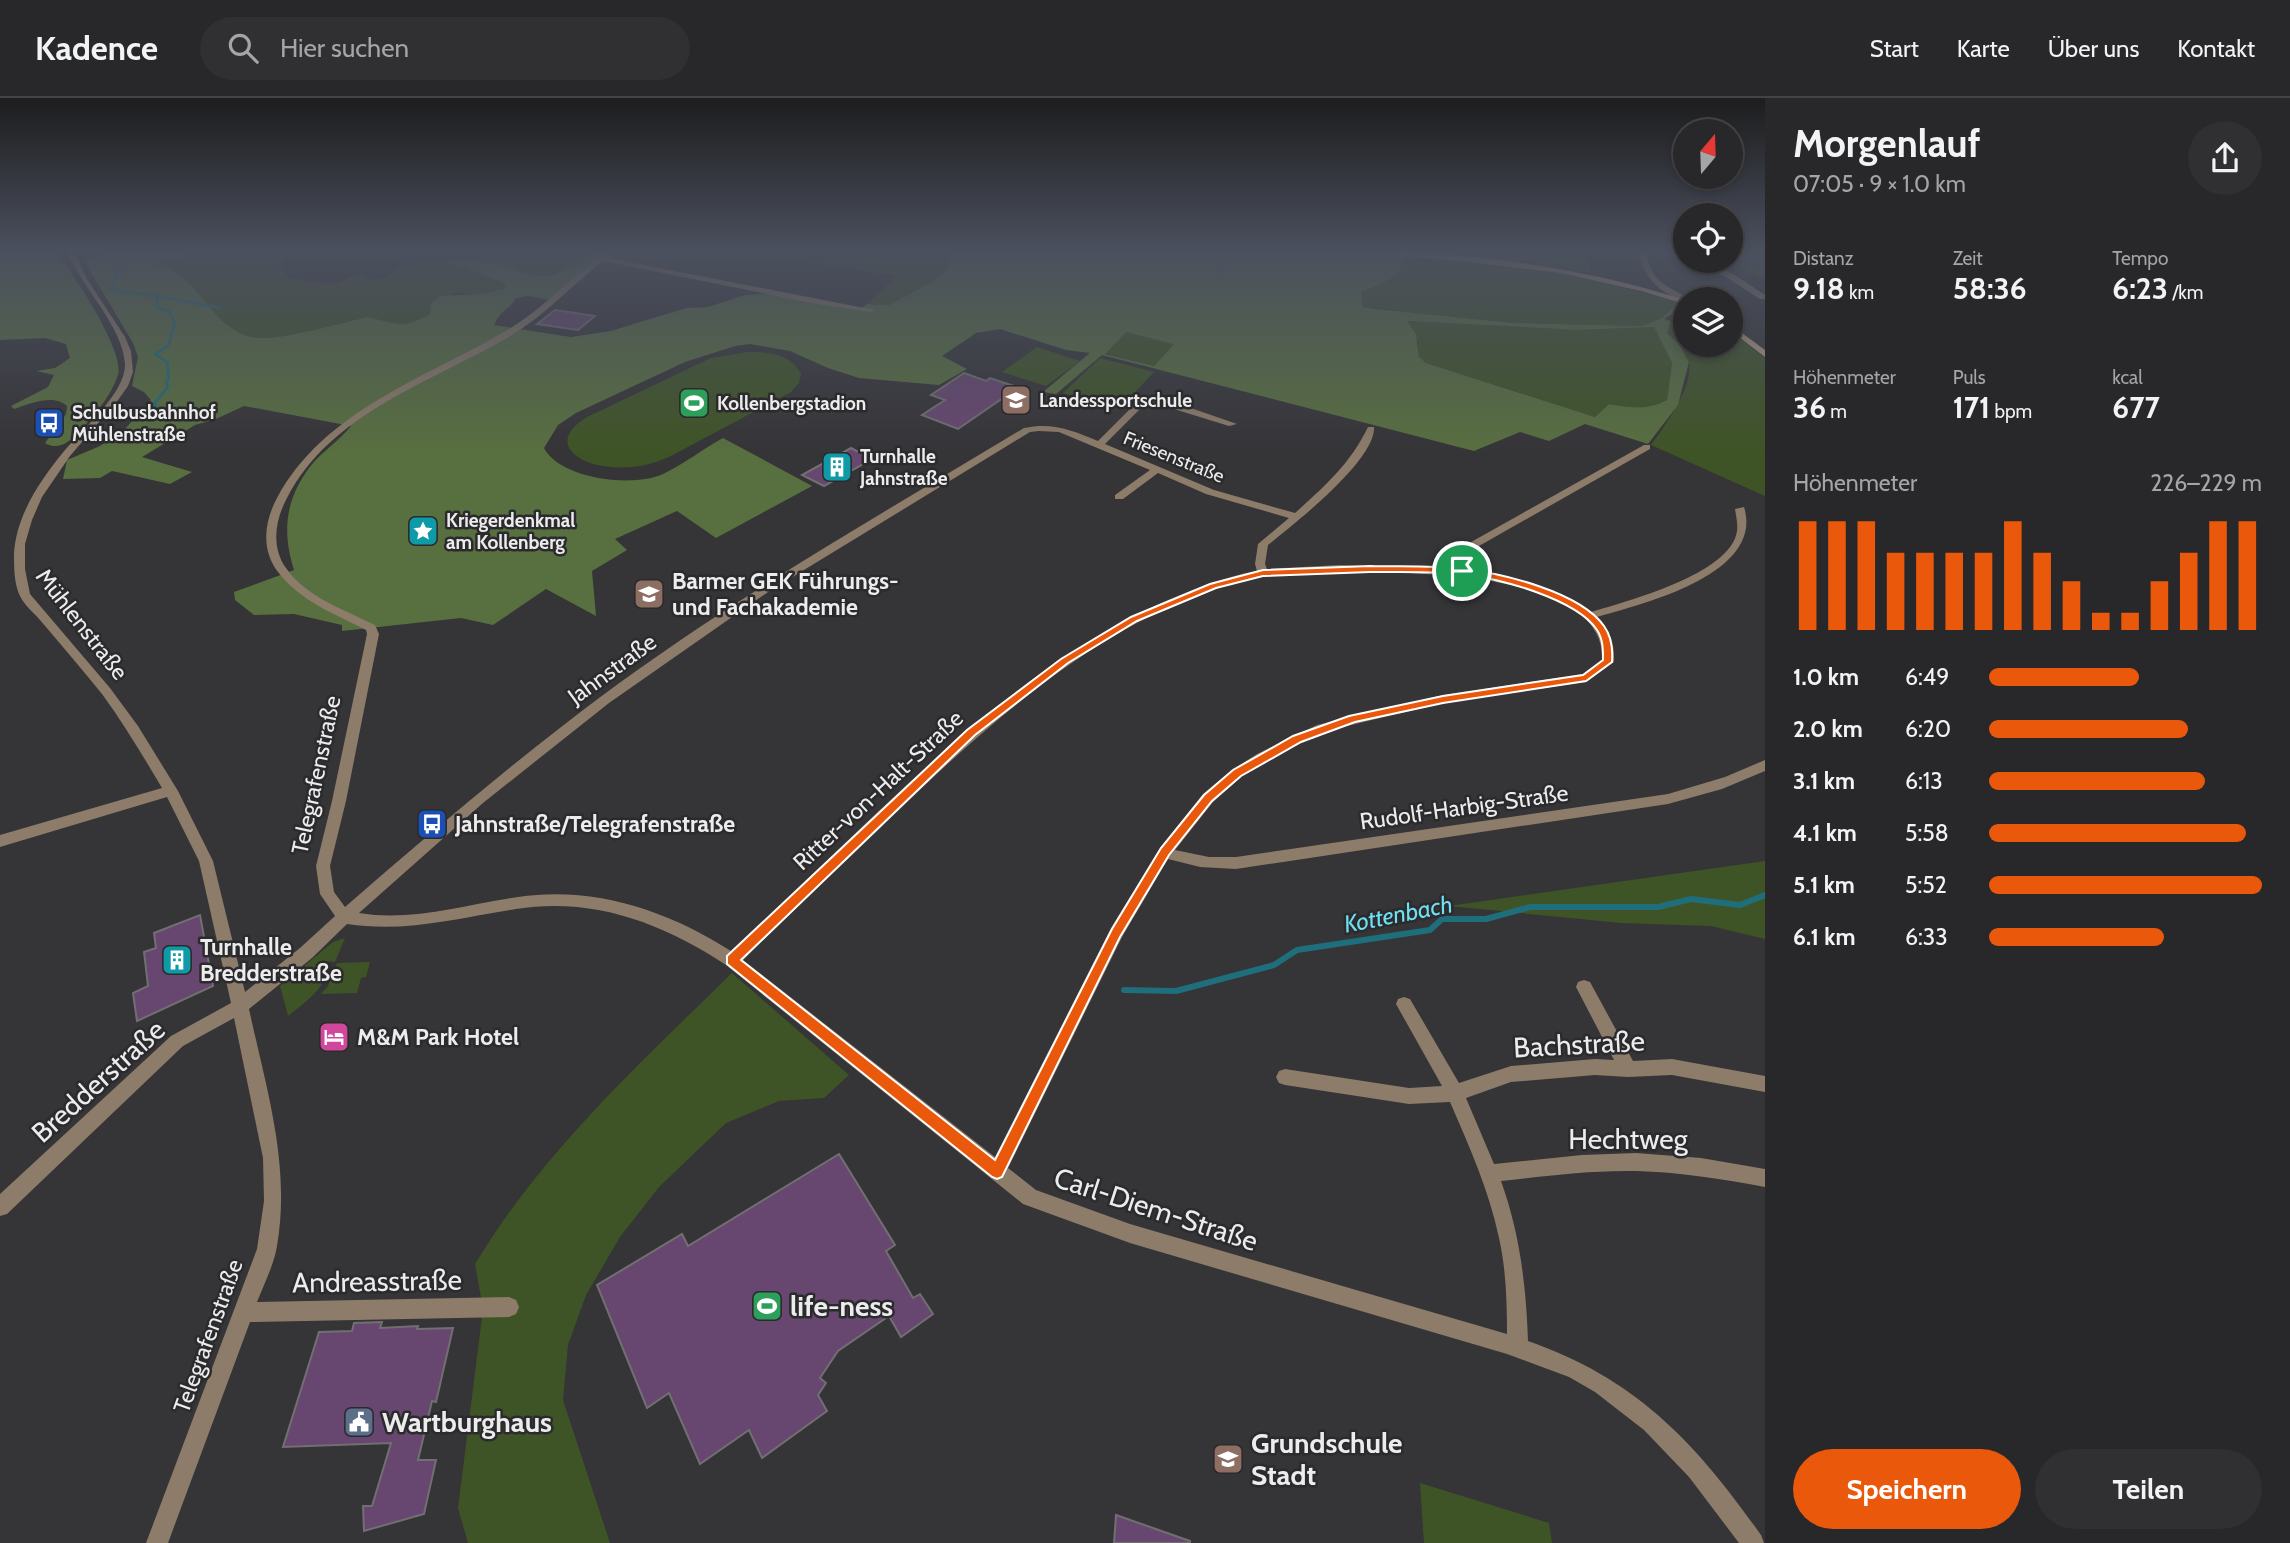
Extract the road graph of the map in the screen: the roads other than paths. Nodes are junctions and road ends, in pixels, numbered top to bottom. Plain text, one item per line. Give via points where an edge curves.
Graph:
1 (109, 318) edge
2 (527, 318) edge
3 (1743, 337) edge
4 (1765, 354) edge
5 (1233, 424) dead end
6 (1039, 428) joint
7 (1371, 429) dead end
8 (1099, 445) junction
9 (1647, 447) dead end
10 (1156, 470) junction
11 (1119, 497) dead end
12 (1740, 509) dead end
13 (1297, 517) junction
14 (1462, 571) junction
15 (1263, 573) junction
16 (1589, 616) junction
17 (1765, 765) edge
18 (171, 791) junction
19 (0, 841) edge
20 (1165, 852) junction
21 (344, 916) junction
22 (732, 960) junction
23 (1584, 986) dead end
24 (1404, 1004) dead end
25 (240, 1006) junction
26 (1628, 1069) junction
27 (1285, 1077) dead end
28 (1765, 1084) edge
29 (1455, 1093) junction
30 (997, 1172) junction
31 (1491, 1173) junction
32 (1765, 1178) edge
33 (0, 1207) edge
34 (509, 1307) dead end
35 (246, 1312) junction
36 (1518, 1349) junction
37 (157, 1543) edge
38 (1753, 1543) edge

1 - 18 street, Mühlenstraße via 128,354 128,379 25,511 15,543 17,578 25,595 106,691
2 - 21 street, Telegrafenstraße via 510,332 405,386 350,423 309,460 279,501 272,526 274,557 305,592 371,628 373,634 323,866 327,894
3 - 4 main road
5 - 8 street via 1146,398
6 - 8 street, Friesenstraße via 1061,429
6 - 21 street, Jahnstraße via 1014,438 774,583 651,666 478,799
7 - 13 street via 1359,453
8 - 10 street, Friesenstraße
9 - 14 street via 1468,548 1460,557
10 - 11 street
10 - 13 street, Friesenstraße via 1210,492
12 - 16 street via 1739,538 1725,559 1656,597
13 - 15 street via 1263,544
14 - 15 street, Ritter-von-Halt-Straße
14 - 16 street, Ritter-von-Halt-Straße via 1531,587
15 - 22 street, Ritter-von-Halt-Straße via 1213,586 1134,619 1032,683 971,733
16 - 20 street, Ritter-von-Halt-Straße via 1605,635 1609,655 1608,662 1586,678 1430,702 1322,728 1237,773 1208,798
17 - 20 street, Rudolf-Harbig-Straße via 1731,782 1668,799 1250,862 1213,864
18 - 19 street
18 - 25 street, Mühlenstraße via 206,861
20 - 30 street, Ritter-von-Halt-Straße via 1116,933
21 - 22 street, Carl-Diem-Straße via 385,923 421,922 520,902 580,900 651,915
21 - 25 street
22 - 30 street, Carl-Diem-Straße
23 - 26 street
24 - 29 street
25 - 33 street, Bredderstraße via 177,1041
25 - 35 street, Telegrafenstraße via 272,1158 273,1200 267,1249
26 - 28 street, Bachstraße via 1672,1067
26 - 29 street, Bachstraße via 1511,1074
27 - 29 street, Bachstraße via 1409,1096
29 - 31 street
30 - 36 street, Carl-Diem-Straße via 1030,1197 1088,1220
31 - 32 street, Hechtweg via 1637,1162
31 - 36 street via 1513,1262
34 - 35 street, Andreasstraße
35 - 37 street, Telegrafenstraße
36 - 38 street, Carl-Diem-Straße via 1577,1371 1629,1405 1677,1447

